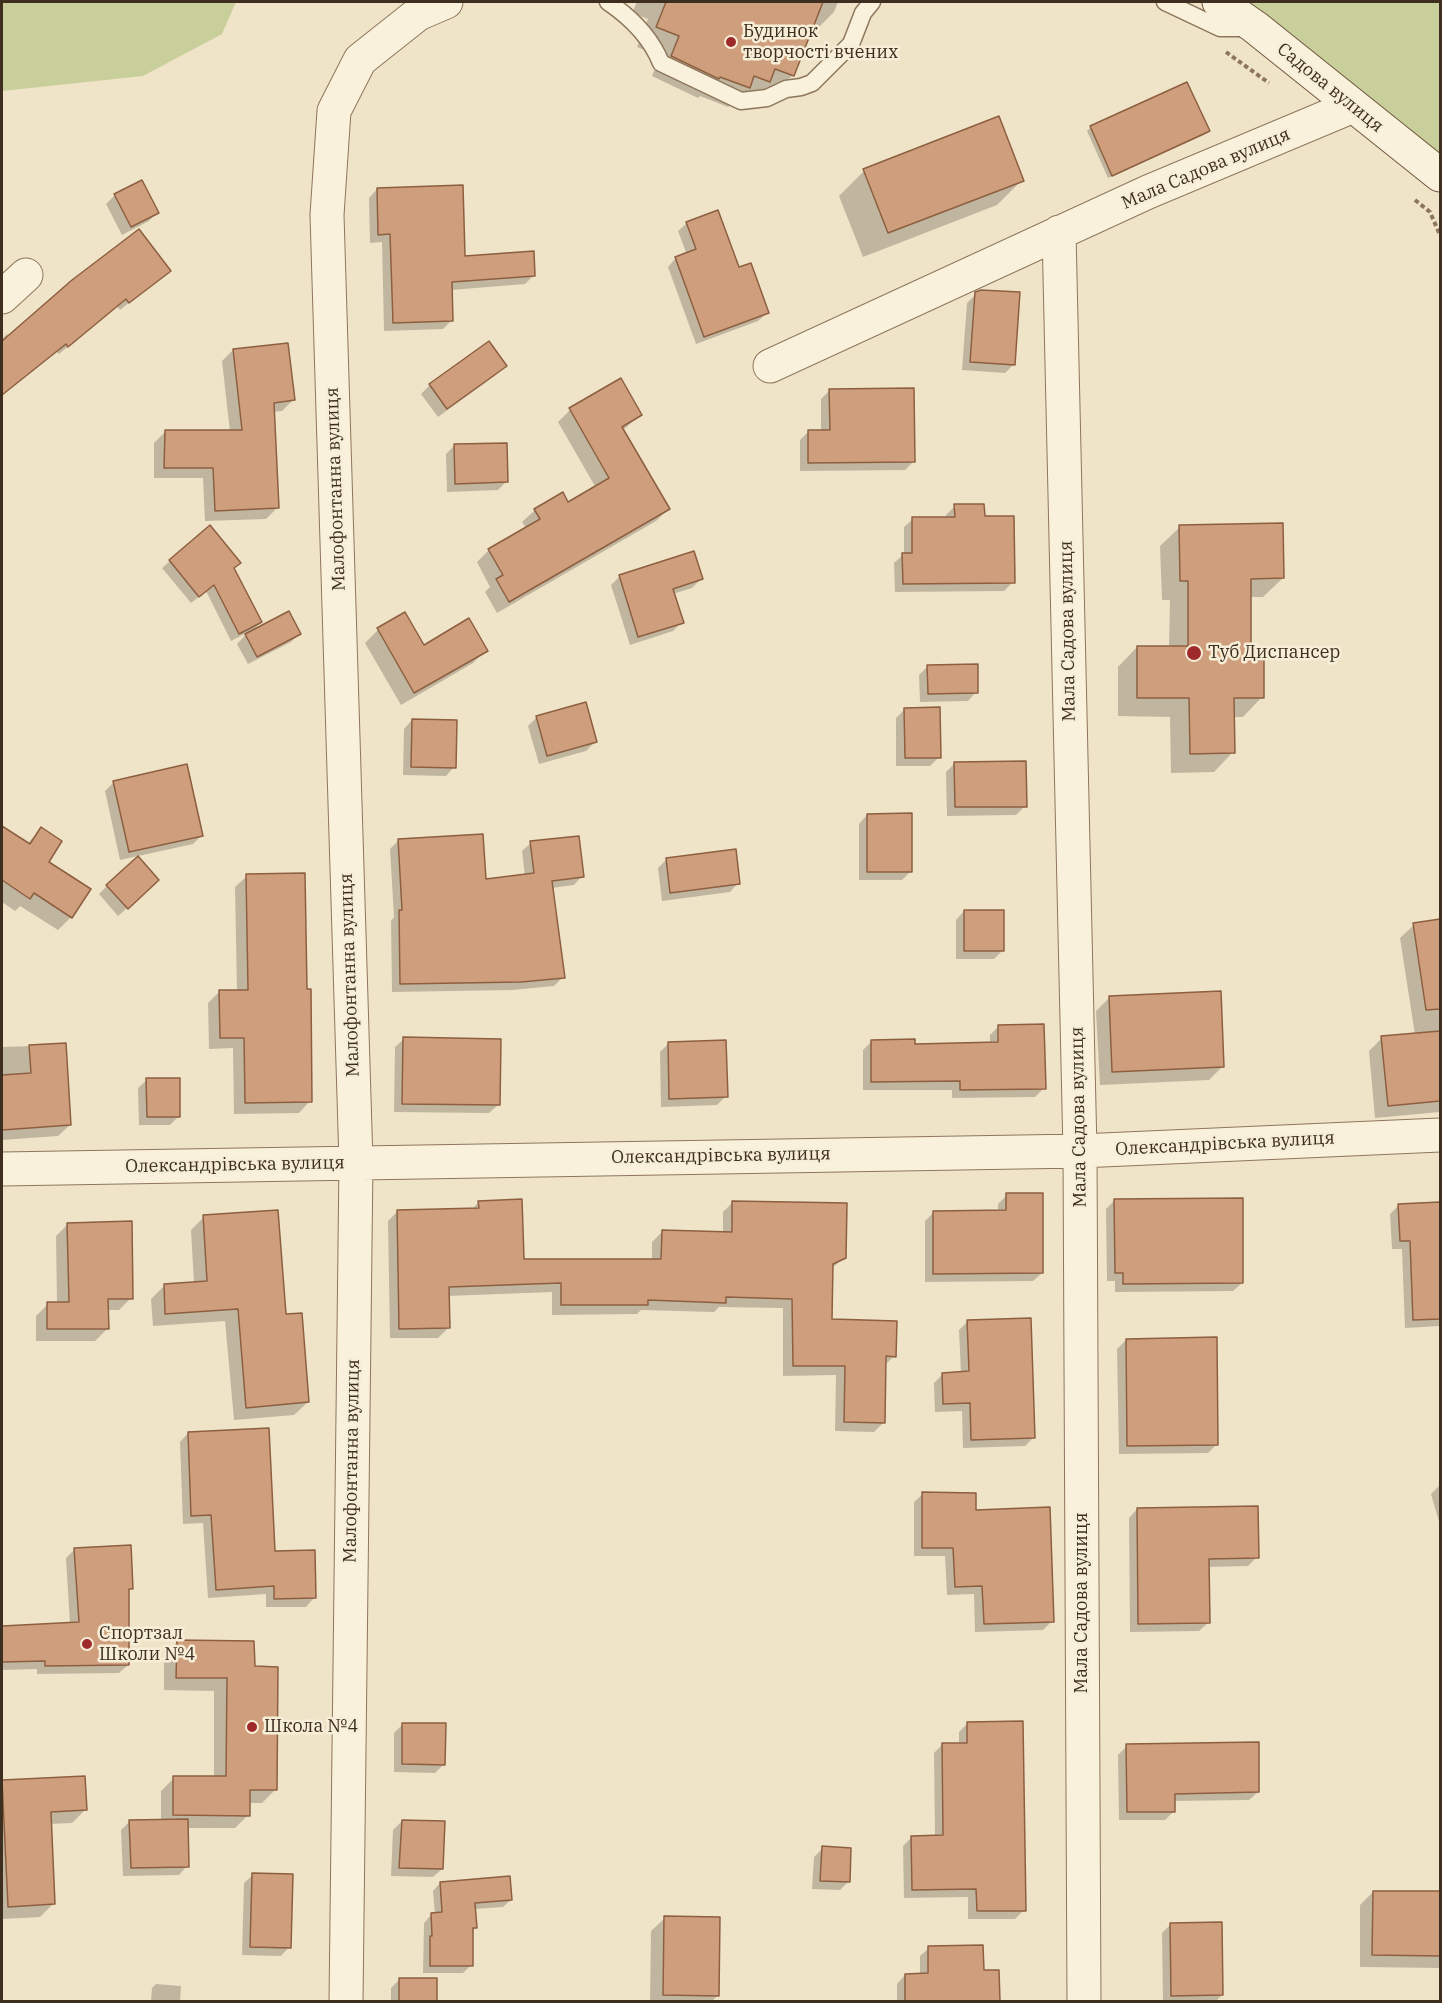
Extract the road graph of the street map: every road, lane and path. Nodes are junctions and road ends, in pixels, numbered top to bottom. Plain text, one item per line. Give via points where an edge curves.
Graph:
1 (446, 2) edge
2 (608, 2) edge
3 (872, 2) edge
4 (1165, 2) edge
5 (1219, 2) edge
6 (1255, 27) junction
7 (1225, 51) dead end
8 (1273, 86) dead end
9 (1353, 106) junction
10 (1440, 174) edge
11 (1413, 198) dead end
12 (1059, 232) junction
13 (1440, 235) edge
14 (26, 275) dead end
15 (2, 297) edge
16 (770, 366) dead end
17 (1440, 1135) edge
18 (1080, 1150) junction
19 (356, 1162) junction
20 (2, 1169) edge
21 (346, 2001) edge
22 (1084, 2001) edge

1 - 19 street, Малофонтанна вулиця via 418,14 360,60 334,111 327,215
2 - 3 lane via 655,48 661,63 741,101 767,98 812,83 851,44 863,13
4 - 6 lane via 1220,28
5 - 6 street, Садова вулиця
6 - 9 street, Садова вулиця
7 - 8 path
9 - 10 street, Садова вулиця
9 - 12 street, Мала Садова вулиця
11 - 13 path via 1430,212
12 - 16 street, Мала Садова вулиця
12 - 18 street, Мала Садова вулиця
14 - 15 street
17 - 18 street, Олександрівська вулиця
18 - 19 street, Олександрівська вулиця
18 - 22 street, Мала Садова вулиця
19 - 20 street, Олександрівська вулиця
19 - 21 street, Малофонтанна вулиця

